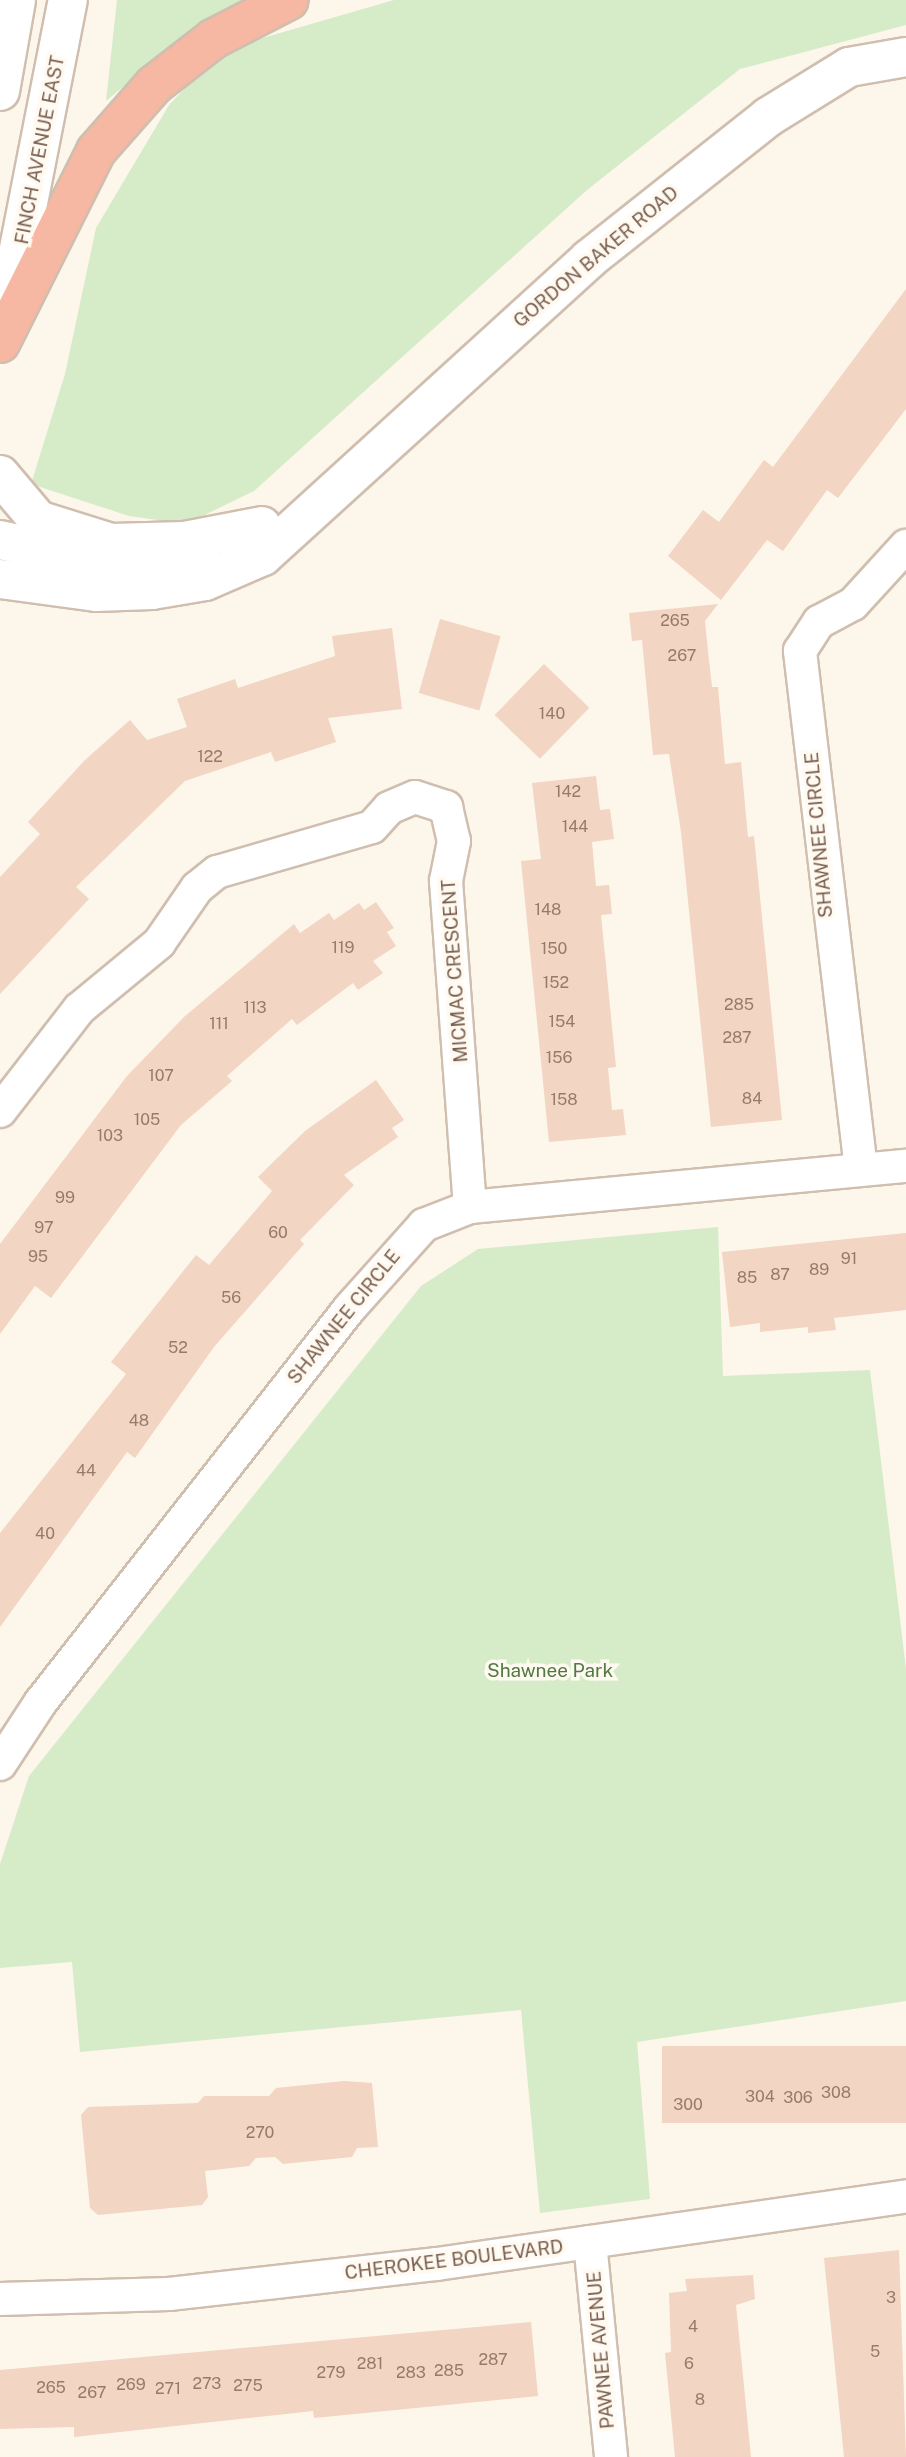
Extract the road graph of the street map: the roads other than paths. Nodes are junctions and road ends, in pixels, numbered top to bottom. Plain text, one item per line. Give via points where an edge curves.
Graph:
1 (16, 0) edge
2 (68, 0) edge
3 (289, 0) edge
4 (906, 57) edge
5 (0, 91) edge
6 (0, 342) edge
7 (0, 475) edge
8 (317, 506) junction
9 (262, 526) junction
10 (0, 540) edge
11 (906, 546) edge
12 (0, 579) edge
13 (0, 1111) edge
14 (906, 1166) edge
15 (861, 1169) junction
16 (470, 1206) junction
17 (0, 1764) edge
18 (906, 2196) edge
19 (590, 2242) junction
20 (0, 2298) edge
21 (611, 2457) edge

1 - 5 street
2 - 6 street, FINCH AVENUE EAST
3 - 6 highway via 213,39 154,85 96,150
4 - 8 street, GORDON BAKER ROAD via 849,67 768,117 589,258
7 - 9 street via 38,520 111,542 186,541
8 - 9 street, GORDON BAKER ROAD
8 - 12 street, GORDON BAKER ROAD via 263,556 205,581 96,592
9 - 10 street, GORDON BAKER ROAD via 192,556 155,563 106,564
11 - 15 street, SHAWNEE CIRCLE via 853,604 819,622 800,651
13 - 16 street, MICMAC CRESCENT via 79,1009 159,943 197,888 218,872 372,827 388,808 415,797 446,807 454,841 446,881
14 - 15 street, SHAWNEE CIRCLE
15 - 16 street, SHAWNEE CIRCLE
16 - 17 street, SHAWNEE CIRCLE via 424,1226 391,1256 40,1703
18 - 19 street, CHEROKEE BOULEVARD
19 - 20 street, CHEROKEE BOULEVARD via 169,2294
19 - 21 street, PAWNEE AVENUE

